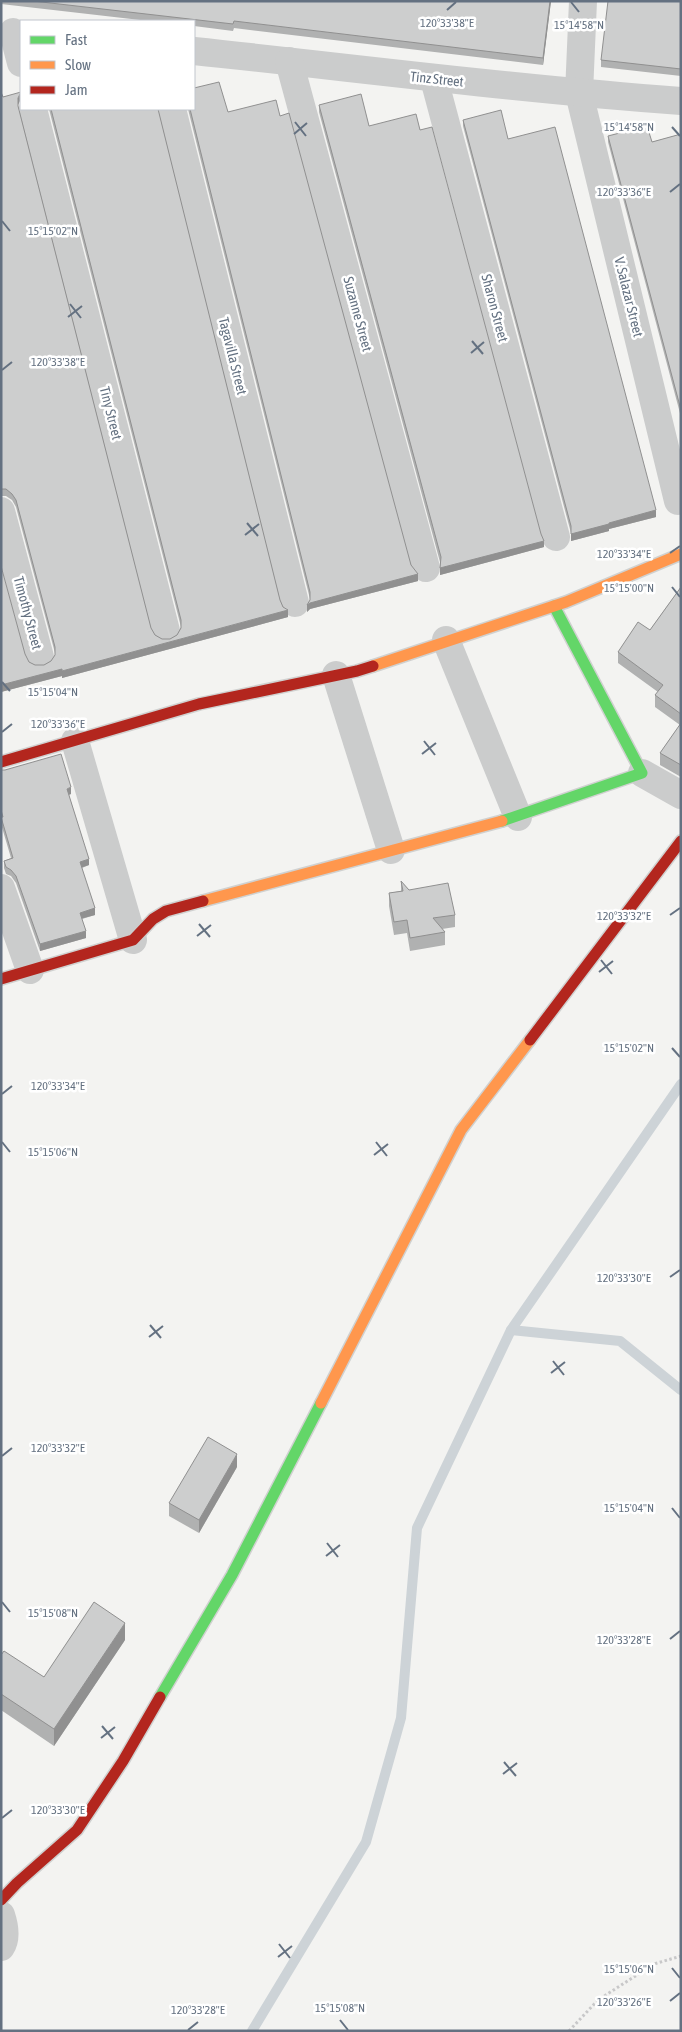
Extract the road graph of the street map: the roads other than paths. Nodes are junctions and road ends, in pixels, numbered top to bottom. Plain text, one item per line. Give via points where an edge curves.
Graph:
1 (583, 1) edge
2 (12, 32) edge
3 (195, 51) edge
4 (20, 60) edge
5 (289, 61) junction
6 (434, 79) junction
7 (578, 94) junction
8 (681, 101) edge
9 (33, 110) edge
10 (172, 110) edge
11 (678, 501) dead end
12 (1, 511) edge
13 (556, 537) dead end
14 (681, 554) edge
15 (426, 568) dead end
16 (295, 603) dead end
17 (554, 606) junction
18 (166, 631) dead end
19 (446, 640) junction
20 (40, 657) dead end
21 (336, 674) junction
22 (75, 741) junction
23 (1, 762) edge
24 (642, 773) junction
25 (681, 795) edge
26 (518, 817) junction
27 (681, 841) edge
28 (391, 850) junction
29 (1, 888) edge
30 (133, 940) junction
31 (30, 970) junction
32 (1, 979) edge
33 (1, 1900) edge
34 (1, 1915) edge
35 (1, 1947) edge

1 - 7 street, V. Salazar Street
2 - 4 street
3 - 5 street, Tinz Street
5 - 6 street, Tinz Street
5 - 15 street, Suzanne Street
6 - 7 street, Tinz Street
6 - 13 street, Sharon Street
7 - 8 street, Tinz Street
7 - 11 street, V. Salazar Street
9 - 18 street, Tiny Street
10 - 16 street, Tagavilla Street
12 - 20 street, Timothy Street
14 - 17 street
17 - 19 street
17 - 24 street
19 - 21 street
19 - 26 street
21 - 22 street via 199,704
21 - 28 street
22 - 23 street
22 - 30 street
24 - 25 street
24 - 26 street
26 - 28 street
27 - 33 street via 461,1130 232,1575 123,1761 77,1830
28 - 30 street via 166,911 153,919
29 - 31 street
30 - 31 street
31 - 32 street
34 - 35 street via 4,1924

